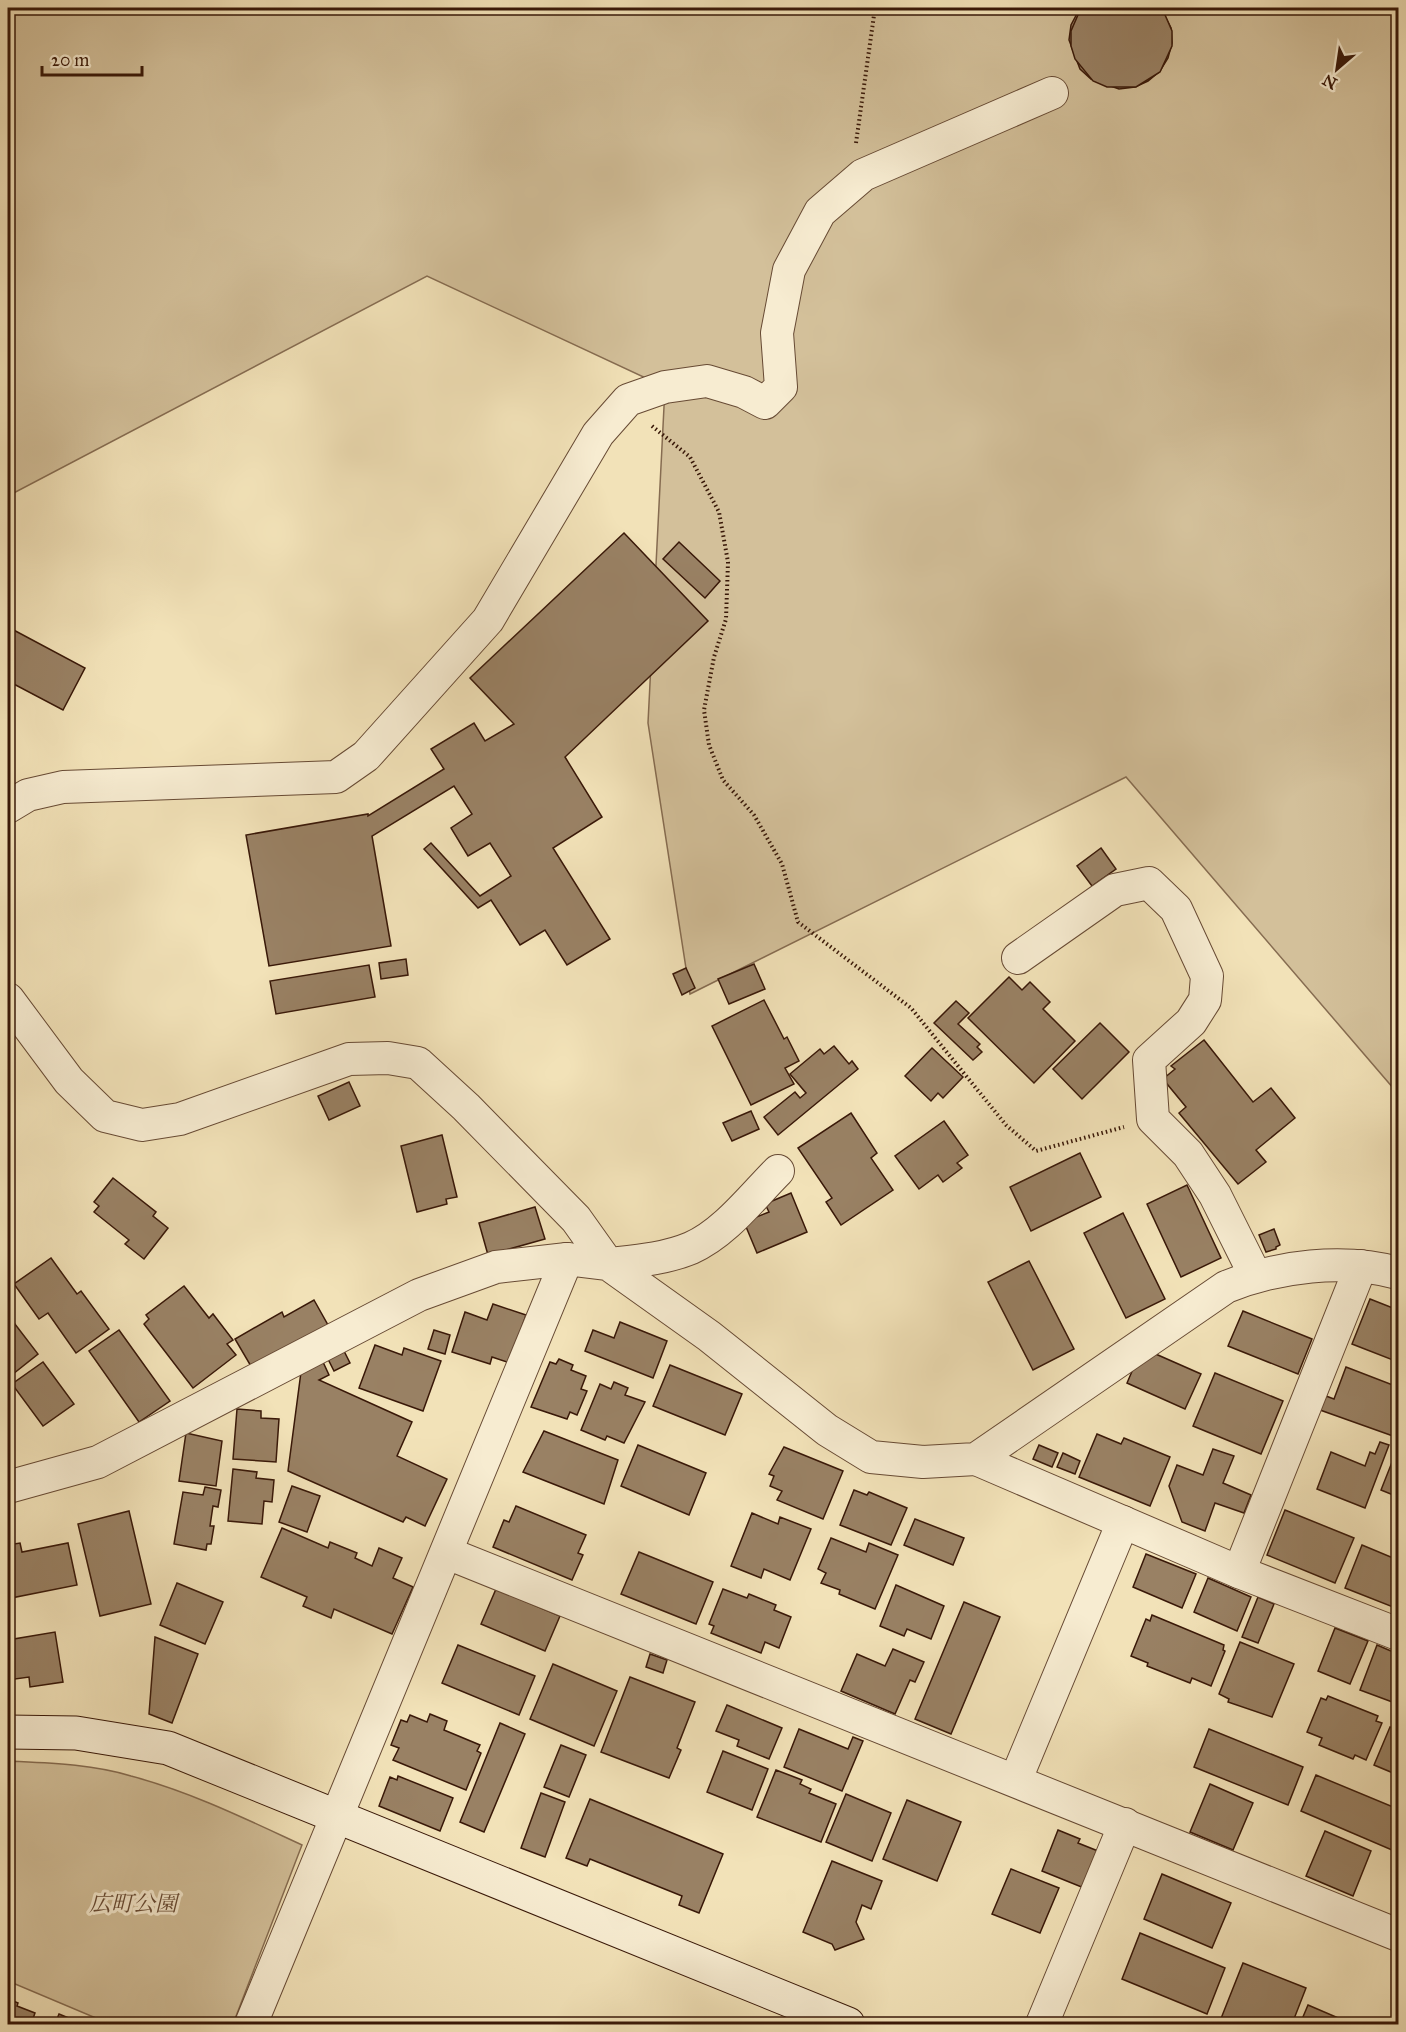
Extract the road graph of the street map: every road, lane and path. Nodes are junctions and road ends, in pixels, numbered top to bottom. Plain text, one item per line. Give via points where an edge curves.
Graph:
1 (875, 8) edge
2 (1052, 93) dead end
3 (855, 149) dead end
4 (628, 400) junction
5 (8, 807) edge
6 (1018, 958) dead end
7 (8, 999) edge
8 (1153, 1119) junction
9 (778, 1171) dead end
10 (567, 1259) junction
11 (608, 1264) junction
12 (1361, 1266) junction
13 (1398, 1273) edge
14 (1255, 1275) junction
15 (976, 1459) junction
16 (8, 1487) edge
17 (1123, 1522) junction
18 (447, 1553) junction
19 (1239, 1572) junction
20 (1398, 1634) edge
21 (8, 1732) edge
22 (1016, 1779) junction
23 (337, 1817) junction
24 (1125, 1824) junction
25 (1398, 1935) edge
26 (251, 2025) edge
27 (848, 2025) edge
28 (1042, 2025) edge

1 - 3 path
2 - 4 street via 863,175 820,212 789,270 777,333 782,387 765,404 744,392 707,381 665,387
4 - 5 street via 598,434 488,620 366,756 336,777 63,787 28,795
4 - 8 path via 643,419 690,457 719,512 728,562 726,619 704,710 709,745 723,780 754,815 782,864 798,922 911,1008 1006,1125 1036,1151
6 - 8 street via 1116,890 1149,883 1176,909 1207,976 1205,1000 1191,1022 1149,1060
7 - 11 street via 69,1081 105,1116 142,1125 180,1119 349,1059 388,1058 418,1063 576,1219
8 - 14 street via 1188,1154 1215,1195
9 - 11 street via 722,1227 692,1247 658,1258
10 - 11 street
10 - 16 street via 496,1268 419,1296 98,1462
10 - 18 street
11 - 15 street via 709,1336 826,1430 871,1457 923,1462
12 - 13 street
12 - 14 street via 1300,1268
12 - 19 street
14 - 15 street via 1226,1287
15 - 17 street
17 - 19 street
17 - 22 street
18 - 22 street
18 - 23 street
19 - 20 street
21 - 23 street via 76,1733 168,1748
22 - 24 street
23 - 26 street
23 - 27 street
24 - 25 street
24 - 28 street

